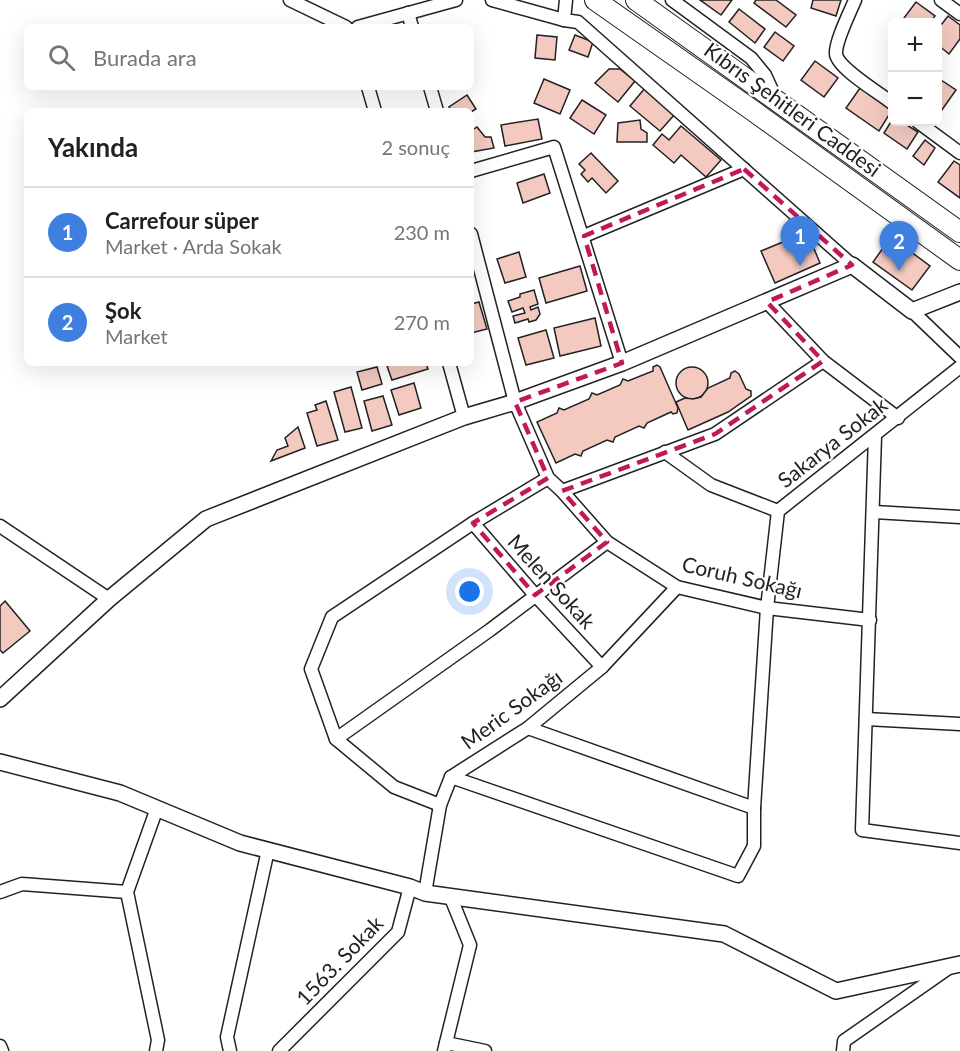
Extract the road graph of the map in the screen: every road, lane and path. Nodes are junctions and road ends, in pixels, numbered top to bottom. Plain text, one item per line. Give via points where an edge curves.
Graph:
1 (290, 0) edge
2 (456, 0) edge
3 (492, 0) edge
4 (566, 0) edge
5 (595, 0) edge
6 (636, 0) edge
7 (672, 0) edge
8 (855, 0) edge
9 (941, 0) edge
10 (408, 13) junction
11 (960, 14) edge
12 (564, 20) junction
13 (340, 24) edge
14 (369, 24) edge
15 (411, 24) edge
16 (369, 90) edge
17 (431, 90) edge
18 (776, 100) junction
19 (888, 100) edge
20 (374, 108) edge
21 (436, 108) edge
22 (923, 126) edge
23 (960, 153) edge
24 (744, 169) junction
25 (474, 170) edge
26 (960, 232) edge
27 (584, 236) junction
28 (474, 245) edge
29 (960, 260) edge
30 (852, 264) junction
31 (960, 292) edge
32 (768, 302) junction
33 (912, 311) junction
34 (960, 357) edge
35 (823, 361) junction
36 (622, 363) junction
37 (450, 366) edge
38 (960, 367) edge
39 (515, 402) junction
40 (464, 417) junction
41 (898, 418) junction
42 (875, 436) junction
43 (664, 452) junction
44 (548, 478) junction
45 (562, 490) junction
46 (778, 511) junction
47 (874, 512) junction
48 (960, 517) edge
49 (473, 523) junction
50 (0, 526) edge
51 (607, 542) junction
52 (676, 587) junction
53 (535, 595) junction
54 (109, 598) junction
55 (767, 608) junction
56 (870, 620) junction
57 (602, 667) junction
58 (0, 699) edge
59 (866, 719) junction
60 (960, 724) edge
61 (528, 728) junction
62 (336, 739) junction
63 (0, 762) edge
64 (452, 777) junction
65 (440, 805) junction
66 (157, 808) junction
67 (754, 808) junction
68 (960, 843) edge
69 (268, 850) junction
70 (410, 887) junction
71 (0, 892) edge
72 (127, 892) junction
73 (425, 893) junction
74 (451, 898) junction
75 (954, 966) edge
76 (0, 1046) edge
77 (445, 1047) edge
78 (2, 1051) edge
79 (156, 1051) edge
80 (230, 1051) edge
81 (279, 1051) edge
82 (485, 1051) edge
83 (843, 1051) edge

1 - 13 street
2 - 10 street
3 - 12 street
4 - 12 street
5 - 29 highway, Kıbrıs Şehitleri Caddesi
6 - 18 highway, Kıbrıs Şehitleri Caddesi
7 - 18 street via 751,58 765,75
8 - 19 street via 837,57 846,69
9 - 11 street
10 - 14 street
10 - 15 street
12 - 24 street via 578,22
16 - 20 street
17 - 21 street
18 - 26 highway, Kıbrıs Şehitleri Caddesi
22 - 23 street
24 - 27 street
24 - 30 street
25 - 27 street via 554,147
27 - 36 street
28 - 39 street, Coruh Sokağı
30 - 32 street
30 - 33 street
31 - 33 street
32 - 35 street
32 - 36 street
33 - 34 street
35 - 41 street
35 - 43 street via 715,434
36 - 39 street
37 - 40 street
38 - 41 street, Sakarya Sokak
39 - 40 street
39 - 44 street, Coruh Sokağı
40 - 54 street via 206,519
41 - 42 street, Sakarya Sokak
42 - 46 street, Sakarya Sokak
42 - 47 street
43 - 45 street
43 - 46 street via 711,485
44 - 45 street, Coruh Sokağı
44 - 49 street
45 - 51 street, Coruh Sokağı
46 - 55 street, Sakarya Sokak
47 - 48 street
47 - 56 street
49 - 53 street, Melen Sokak
49 - 62 street via 332,616 311,669
50 - 54 street
51 - 52 street, Coruh Sokağı
51 - 53 street
52 - 55 street, Coruh Sokağı
52 - 57 street, Meric Sokağı
53 - 57 street, Melen Sokak
53 - 62 street
54 - 58 street
55 - 56 street, Coruh Sokağı
55 - 67 street, Sakarya Sokak
56 - 59 street
57 - 61 street, Meric Sokağı
59 - 60 street
59 - 68 street via 862,830
61 - 64 street, Meric Sokağı
61 - 67 street
62 - 65 street via 394,787
63 - 66 street via 120,793
64 - 65 street, Meric Sokağı
64 - 67 street, Sakarya Sokak via 738,876 754,846
65 - 73 street, Meric Sokağı
66 - 69 street via 240,843
66 - 72 street
69 - 70 street
69 - 80 street via 227,1037
70 - 73 street
70 - 81 street, 1563. Sokak via 398,932
71 - 72 street via 22,884
72 - 79 street via 158,1040
73 - 74 street
74 - 75 street via 724,934 836,991
74 - 77 street via 470,945
75 - 83 street via 844,1041
76 - 78 street
77 - 82 street

